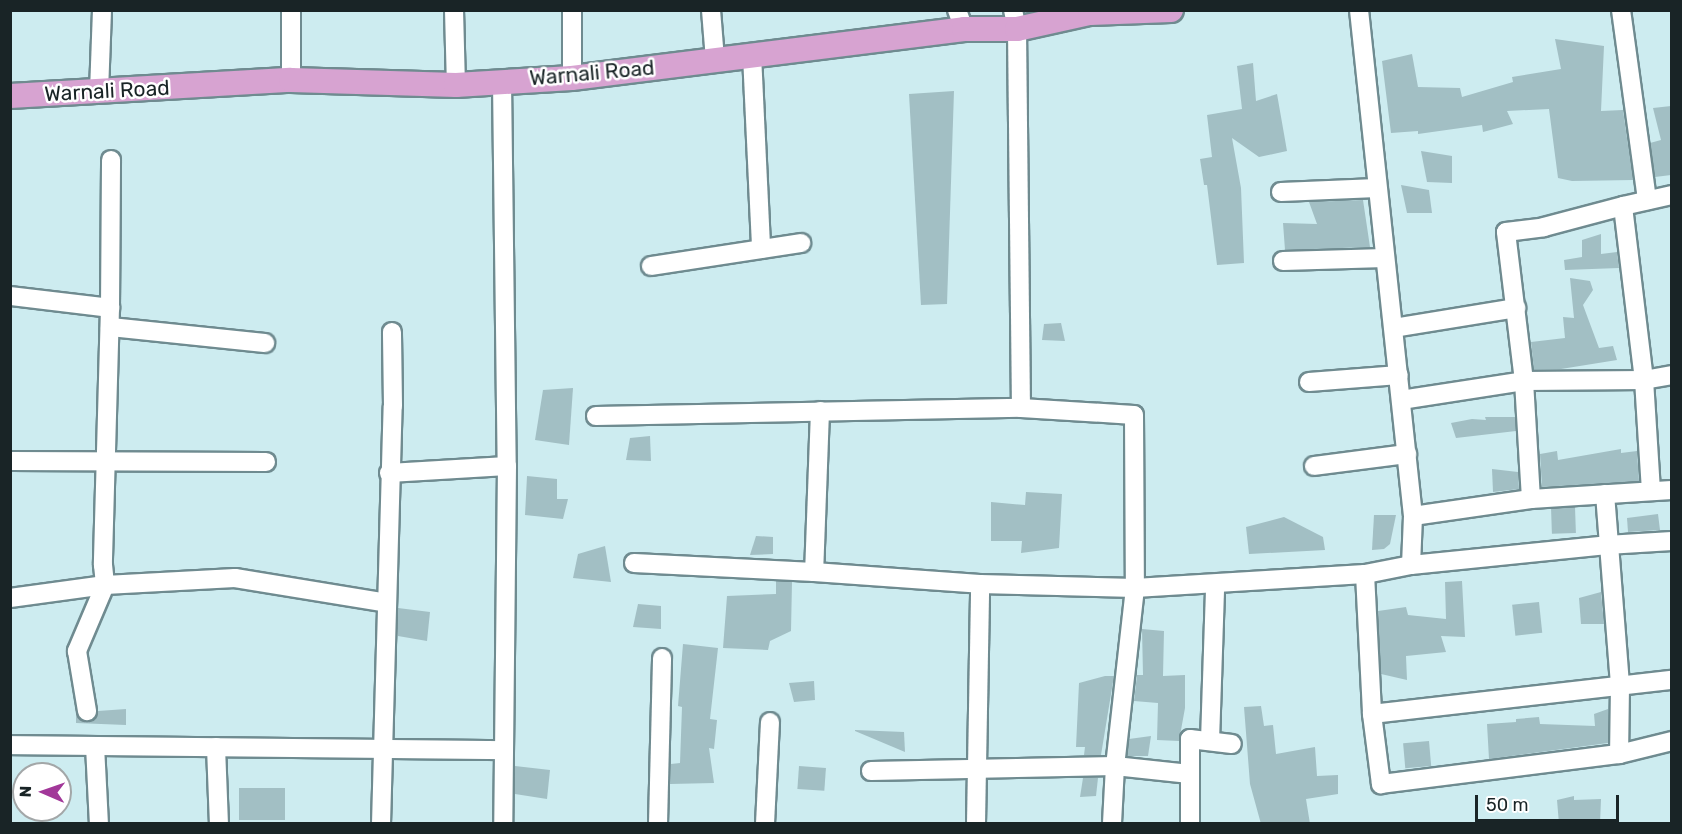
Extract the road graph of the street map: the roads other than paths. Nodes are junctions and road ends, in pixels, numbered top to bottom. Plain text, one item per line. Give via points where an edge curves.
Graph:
1 (291, 10) edge
2 (454, 10) edge
3 (572, 10) edge
4 (711, 10) edge
5 (1171, 10) edge
6 (1359, 10) edge
7 (1621, 10) edge
8 (98, 11) edge
9 (1090, 12) edge
10 (961, 20) edge
11 (1015, 20) edge
12 (752, 56) junction
13 (715, 60) junction
14 (572, 78) junction
15 (291, 80) junction
16 (502, 81) junction
17 (456, 85) junction
18 (99, 92) junction
19 (10, 96) edge
20 (111, 160) dead end
21 (1377, 188) junction
22 (1281, 192) dead end
23 (1671, 195) edge
24 (1647, 200) junction
25 (1623, 206) junction
26 (801, 243) dead end
27 (761, 249) junction
28 (1385, 258) junction
29 (1284, 261) dead end
30 (651, 266) dead end
31 (10, 296) edge
32 (110, 308) junction
33 (1516, 308) junction
34 (110, 327) junction
35 (1394, 328) junction
36 (392, 332) dead end
37 (265, 343) dead end
38 (1399, 375) junction
39 (1671, 375) edge
40 (1644, 380) junction
41 (1524, 381) junction
42 (1309, 382) dead end
43 (1401, 400) junction
44 (1021, 408) junction
45 (820, 411) junction
46 (596, 416) dead end
47 (1407, 454) junction
48 (10, 461) edge
49 (106, 461) junction
50 (266, 462) dead end
51 (507, 466) junction
52 (1314, 466) dead end
53 (390, 473) junction
54 (1671, 490) edge
55 (1651, 491) junction
56 (1605, 494) junction
57 (1531, 499) junction
58 (1413, 516) junction
59 (1671, 541) edge
60 (1607, 545) junction
61 (634, 562) dead end
62 (1411, 565) junction
63 (814, 572) junction
64 (1365, 574) junction
65 (980, 584) junction
66 (105, 585) junction
67 (1135, 588) junction
68 (1215, 590) dead end
69 (10, 598) edge
70 (387, 603) junction
71 (662, 658) dead end
72 (1671, 680) edge
73 (1620, 686) junction
74 (87, 711) dead end
75 (1372, 714) junction
76 (770, 722) dead end
77 (1210, 741) junction
78 (1671, 741) edge
79 (1232, 744) dead end
80 (10, 745) edge
81 (95, 746) junction
82 (216, 747) junction
83 (384, 749) junction
84 (503, 750) junction
85 (1619, 754) junction
86 (1114, 766) junction
87 (977, 768) junction
88 (871, 771) dead end
89 (1190, 774) junction
90 (99, 824) edge
91 (219, 824) edge
92 (381, 824) edge
93 (503, 824) edge
94 (658, 824) edge
95 (765, 824) edge
96 (976, 824) edge
97 (1112, 824) edge
98 (1190, 824) edge

1 - 15 street
2 - 17 street
3 - 14 street
4 - 13 street
5 - 9 main road, Warnali Road
6 - 21 street
7 - 24 street
8 - 18 street
9 - 11 main road, Warnali Road
10 - 11 main road, Warnali Road
10 - 12 main road, Warnali Road
11 - 44 street
12 - 13 main road, Warnali Road
12 - 27 street
13 - 14 main road, Warnali Road
14 - 16 main road, Warnali Road
15 - 17 main road, Warnali Road
15 - 18 main road, Warnali Road
16 - 17 main road, Warnali Road
16 - 51 street
18 - 19 main road, Warnali Road
20 - 32 street
21 - 22 street
21 - 28 street
23 - 24 street
24 - 25 street
25 - 33 street via 1544,227 1506,232
25 - 40 street
26 - 27 street
27 - 30 street
28 - 29 street
28 - 35 street
31 - 32 street
32 - 34 street
33 - 35 street
33 - 41 street
34 - 37 street
34 - 49 street
35 - 38 street
36 - 53 street
38 - 42 street
38 - 43 street
39 - 40 street
40 - 41 street
40 - 55 street
41 - 43 street
41 - 57 street
43 - 47 street
44 - 45 street
44 - 67 street via 1134,415
45 - 46 street
45 - 63 street
47 - 52 street
47 - 58 street
48 - 49 street
49 - 50 street
49 - 66 street
51 - 53 street
51 - 84 street
53 - 70 street
54 - 55 street
55 - 56 street
56 - 57 street
56 - 60 street
57 - 58 street
58 - 62 street
59 - 60 street
60 - 62 street
60 - 73 street
61 - 63 street
62 - 64 street
63 - 65 street
64 - 67 street
64 - 75 street
65 - 67 street
65 - 87 street
66 - 69 street
66 - 70 street via 236,578
66 - 74 street via 77,651
67 - 86 street
68 - 77 street
70 - 83 street
71 - 94 street
72 - 73 street
73 - 75 street
73 - 85 street
75 - 85 street via 1381,784
76 - 95 street
77 - 79 street
77 - 89 street via 1191,739
78 - 85 street
80 - 81 street
81 - 82 street
81 - 90 street
82 - 83 street
82 - 91 street
83 - 84 street
83 - 92 street
84 - 93 street
86 - 87 street
86 - 89 street
86 - 97 street
87 - 88 street
87 - 96 street
89 - 98 street

